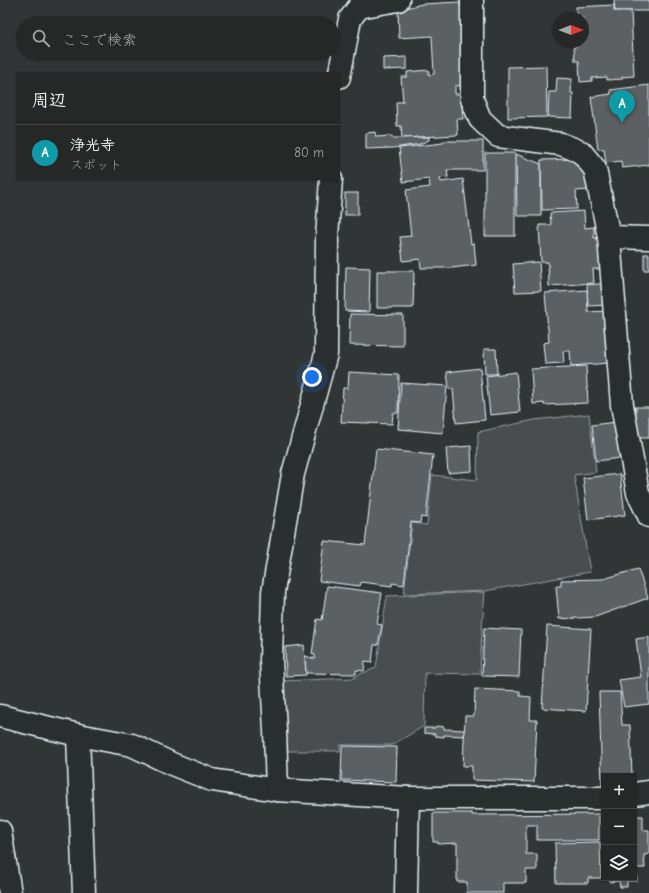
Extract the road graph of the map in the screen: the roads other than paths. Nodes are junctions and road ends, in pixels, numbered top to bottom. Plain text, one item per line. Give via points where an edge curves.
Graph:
1 (398, 0) edge
2 (472, 0) edge
3 (340, 72) edge
4 (331, 180) edge
5 (609, 237) junction
6 (649, 238) edge
7 (649, 516) edge
8 (0, 716) edge
9 (78, 735) junction
10 (277, 790) junction
11 (649, 792) edge
12 (637, 794) edge
13 (408, 798) junction
14 (601, 798) edge
15 (0, 831) edge
16 (10, 893) edge
17 (84, 893) edge
18 (406, 893) edge

1 - 3 street via 359,7 350,19
2 - 5 street via 472,99 480,119 498,136 561,144 581,152 595,169
4 - 10 street via 327,238 326,354 292,474 273,592 270,660
5 - 6 street
5 - 7 street via 622,405 638,493
8 - 9 street
9 - 10 street via 132,745 212,780
9 - 17 street
10 - 13 street
11 - 12 street
13 - 14 street
13 - 18 street
15 - 16 street

